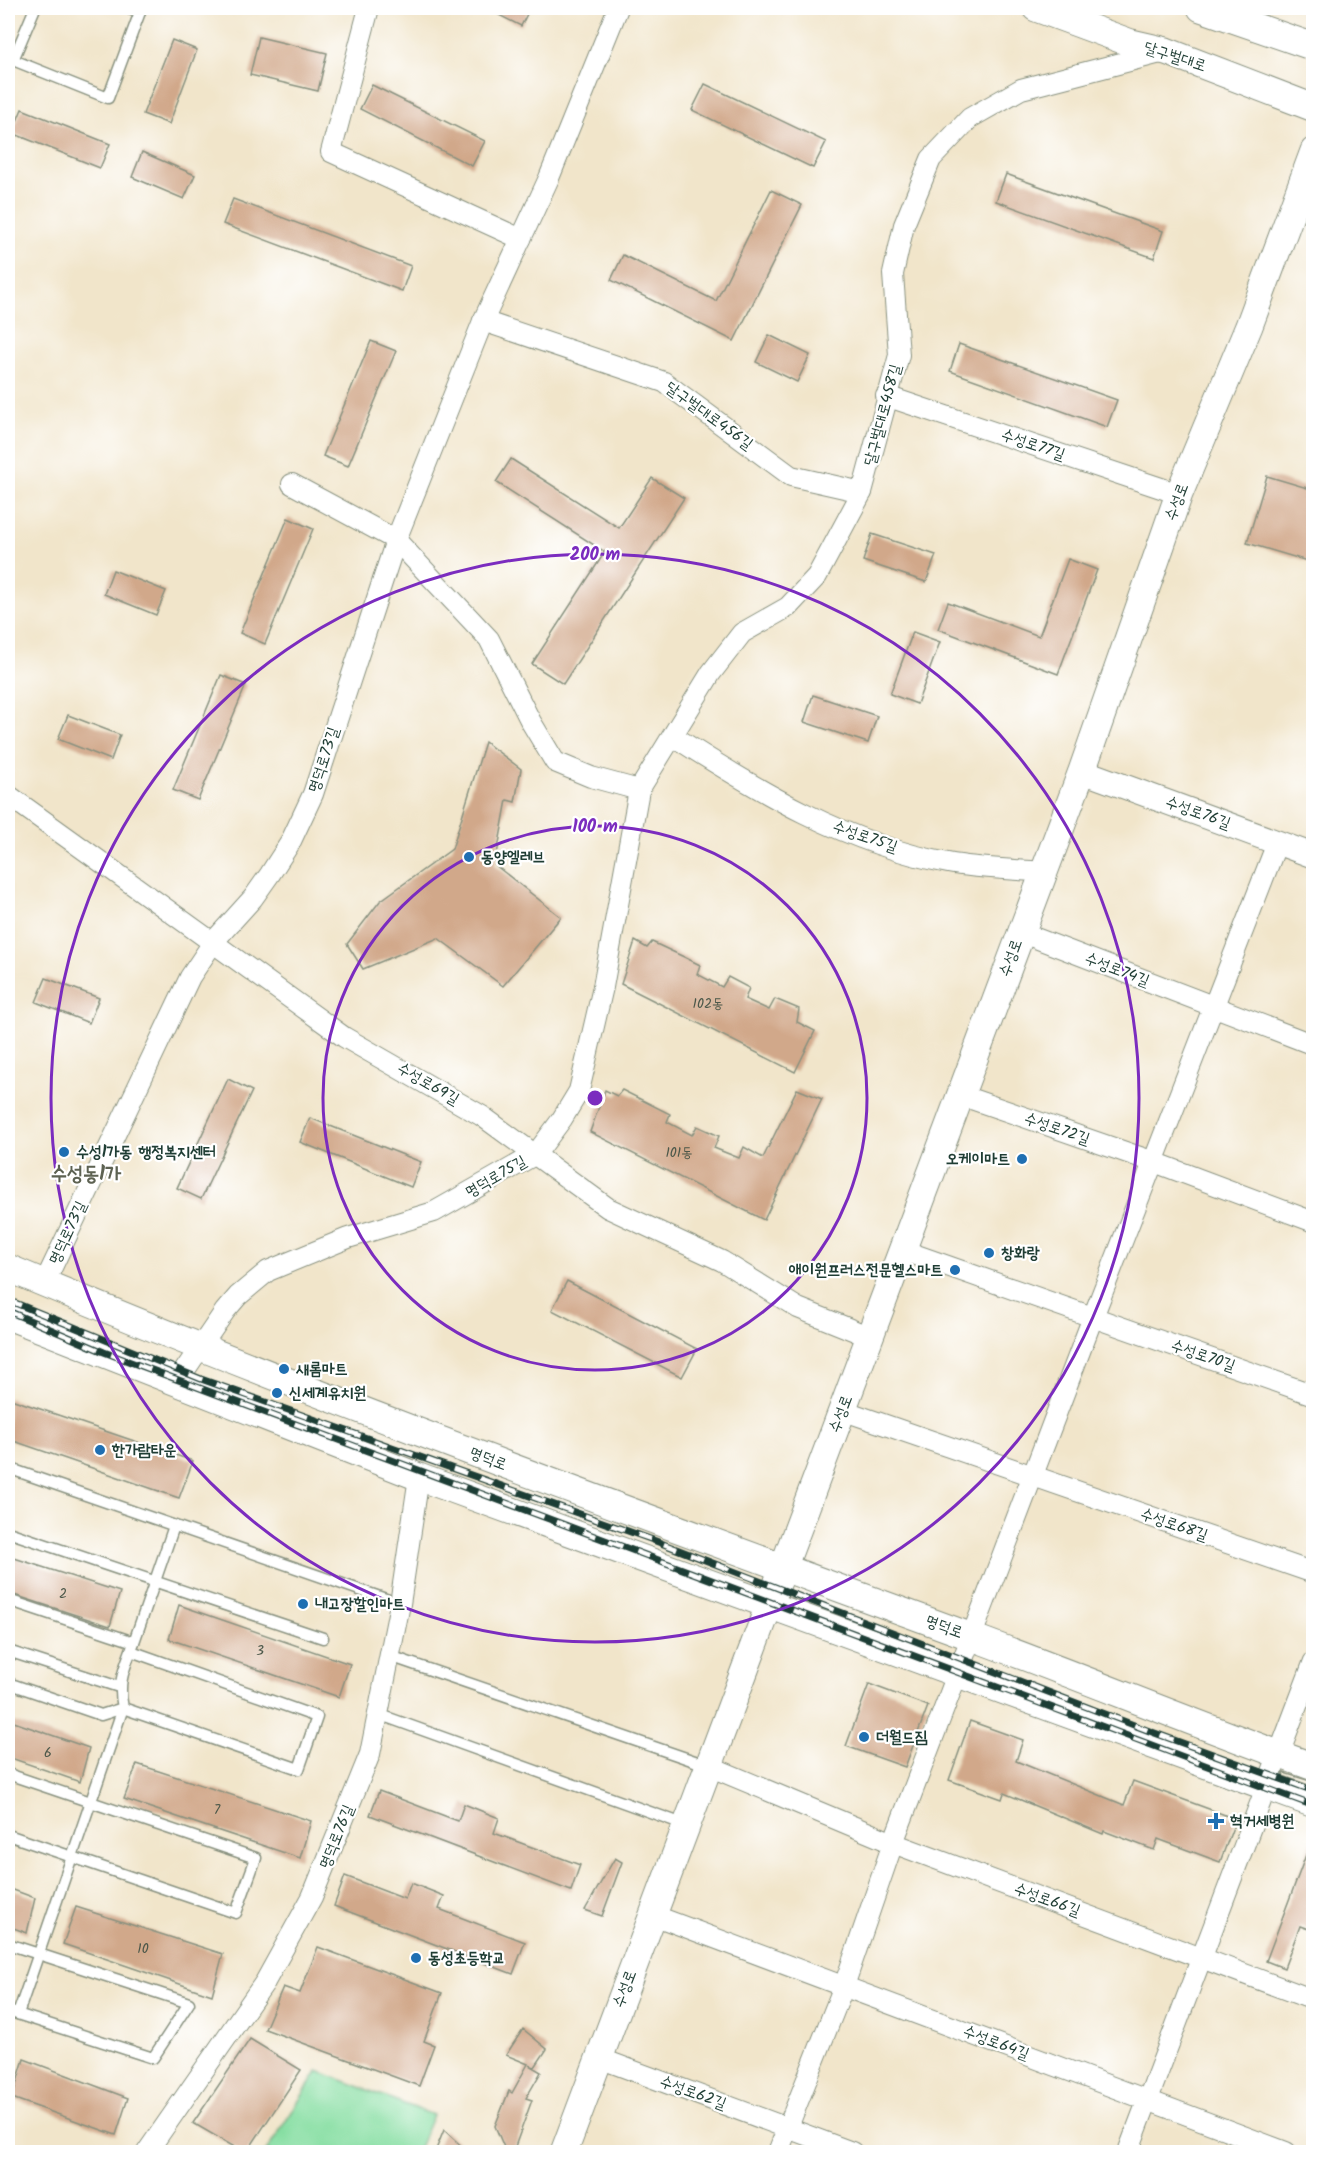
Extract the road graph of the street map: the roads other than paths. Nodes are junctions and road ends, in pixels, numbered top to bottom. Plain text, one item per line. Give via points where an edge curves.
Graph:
1 (34, 8) edge
2 (129, 8) edge
3 (369, 8) edge
4 (618, 8) edge
5 (1036, 8) edge
6 (1200, 8) edge
7 (1314, 47) edge
8 (1166, 51) junction
9 (1314, 108) edge
10 (1314, 151) edge
11 (521, 239) junction
12 (483, 321) junction
13 (886, 396) junction
14 (292, 484) dead end
15 (862, 492) junction
16 (1179, 494) junction
17 (396, 540) junction
18 (672, 736) junction
19 (1082, 771) junction
20 (639, 790) junction
21 (8, 795) edge
22 (1277, 843) junction
23 (1314, 856) edge
24 (1044, 872) junction
25 (1020, 932) junction
26 (214, 941) junction
27 (1213, 1007) junction
28 (1314, 1046) edge
29 (960, 1095) junction
30 (536, 1154) junction
31 (1154, 1162) junction
32 (1314, 1222) edge
33 (902, 1250) junction
34 (8, 1268) edge
35 (44, 1284) junction
36 (8, 1316) edge
37 (1093, 1317) junction
38 (870, 1337) junction
39 (201, 1348) junction
40 (176, 1383) junction
41 (1314, 1395) edge
42 (842, 1410) junction
43 (8, 1468) edge
44 (1035, 1476) junction
45 (419, 1477) junction
46 (174, 1526) junction
47 (8, 1532) edge
48 (782, 1569) junction
49 (1314, 1573) edge
50 (154, 1583) junction
51 (8, 1600) edge
52 (400, 1604) junction
53 (769, 1605) junction
54 (323, 1638) dead end
55 (973, 1638) junction
56 (132, 1646) junction
57 (8, 1651) edge
58 (390, 1656) junction
59 (1314, 1661) edge
60 (958, 1675) junction
61 (8, 1683) edge
62 (119, 1687) junction
63 (123, 1708) junction
64 (378, 1714) junction
65 (1279, 1755) junction
66 (708, 1766) junction
67 (1314, 1767) edge
68 (8, 1774) edge
69 (1268, 1786) junction
70 (91, 1801) junction
71 (1314, 1804) edge
72 (687, 1825) junction
73 (8, 1835) edge
74 (893, 1843) junction
75 (72, 1857) junction
76 (653, 1915) junction
77 (8, 1944) edge
78 (39, 1954) junction
79 (1200, 1956) junction
80 (844, 1986) junction
81 (1314, 2000) edge
82 (13, 2013) edge
83 (599, 2058) junction
84 (1148, 2101) junction
85 (787, 2128) junction
86 (147, 2152) edge
87 (564, 2152) edge
88 (778, 2152) edge
89 (852, 2152) edge
90 (1128, 2152) edge
91 (1286, 2152) edge

1 - 2 lane via 13,60 108,98 140,12
3 - 11 street via 331,152
4 - 11 street
5 - 8 main road, 달구벌대로 via 1131,43
6 - 7 main road
8 - 9 main road, 달구벌대로
8 - 13 street, 달구벌대로458길 via 1021,89 970,118 931,159 904,225 893,274 899,355
10 - 16 main road, 수성로 via 1249,326
11 - 12 street
12 - 15 street, 달구벌대로456길 via 664,382 791,476
12 - 17 street
13 - 15 street, 달구벌대로458길
13 - 16 street, 수성로77길
14 - 17 street
15 - 18 street, 달구벌대로458길 via 817,576 788,607 742,633 711,673
16 - 19 main road, 수성로
17 - 20 street via 489,639 555,762
17 - 26 street, 명덕로73길 via 313,795 270,874
18 - 20 street, 달구벌대로458길
18 - 24 street, 수성로75길 via 752,787 846,834 948,863
19 - 22 street, 수성로76길
19 - 24 main road, 수성로
20 - 30 street, 명덕로75길 via 605,977 579,1091
21 - 26 street, 수성로69길
22 - 23 street, 수성로76길
22 - 27 street
24 - 25 main road, 수성로
25 - 27 street, 수성로74길
25 - 29 main road, 수성로
26 - 30 street, 수성로69길 via 344,1036 482,1116
26 - 35 street, 명덕로73길 via 190,977
27 - 28 street, 수성로74길
27 - 31 street
29 - 31 street, 수성로72길
29 - 33 main road, 수성로
30 - 38 street, 수성로69길 via 608,1208 722,1262 798,1308
30 - 39 street, 명덕로75길 via 434,1212 328,1245 268,1271 238,1296
31 - 32 street, 수성로72길
31 - 37 street
33 - 37 street, 수성로70길
33 - 38 main road, 수성로
34 - 35 main road, 명덕로
35 - 39 main road, 명덕로
36 - 40 main road
37 - 41 street, 수성로70길
37 - 44 street
38 - 42 main road, 수성로
39 - 40 street, 명덕로75길
39 - 48 main road, 명덕로
40 - 45 main road
42 - 44 street, 수성로68길
42 - 48 main road, 수성로
43 - 46 lane
44 - 49 street, 수성로68길
44 - 55 street, 명덕로
45 - 52 street, 명덕로76길
45 - 53 main road
46 - 50 lane
46 - 52 lane
47 - 50 lane
48 - 53 main road, 수성로
48 - 55 main road, 명덕로
50 - 54 lane
50 - 56 lane
51 - 56 lane
52 - 58 street, 명덕로76길
53 - 60 main road
53 - 66 main road, 수성로
55 - 60 street, 명덕로
55 - 65 main road, 명덕로
56 - 62 lane
56 - 63 lane via 317,1717 299,1769
57 - 62 lane
58 - 64 street, 명덕로76길
58 - 66 lane
59 - 65 street
60 - 69 main road
60 - 74 street
61 - 63 lane via 101,1715
62 - 63 lane
63 - 70 lane
64 - 72 lane
64 - 86 street, 명덕로76길 via 370,1754 312,1897 265,1982
65 - 67 main road, 명덕로
65 - 69 street
66 - 72 main road, 수성로
66 - 74 street, 수성로66길
68 - 70 lane
69 - 71 main road
69 - 79 street
70 - 75 lane
70 - 75 lane via 256,1858 236,1913
72 - 76 main road, 수성로
73 - 75 lane
74 - 79 street, 수성로66길
74 - 80 street
75 - 78 lane
76 - 80 street, 수성로64길
76 - 83 main road, 수성로
77 - 78 lane
78 - 82 lane
78 - 82 lane via 189,2003 153,2058
79 - 81 street, 수성로66길
79 - 84 street
80 - 84 street, 수성로64길
80 - 85 street
83 - 85 street, 수성로62길
83 - 87 main road, 수성로
84 - 90 street
84 - 91 street, 수성로64길
85 - 88 street
85 - 89 street, 수성로62길

